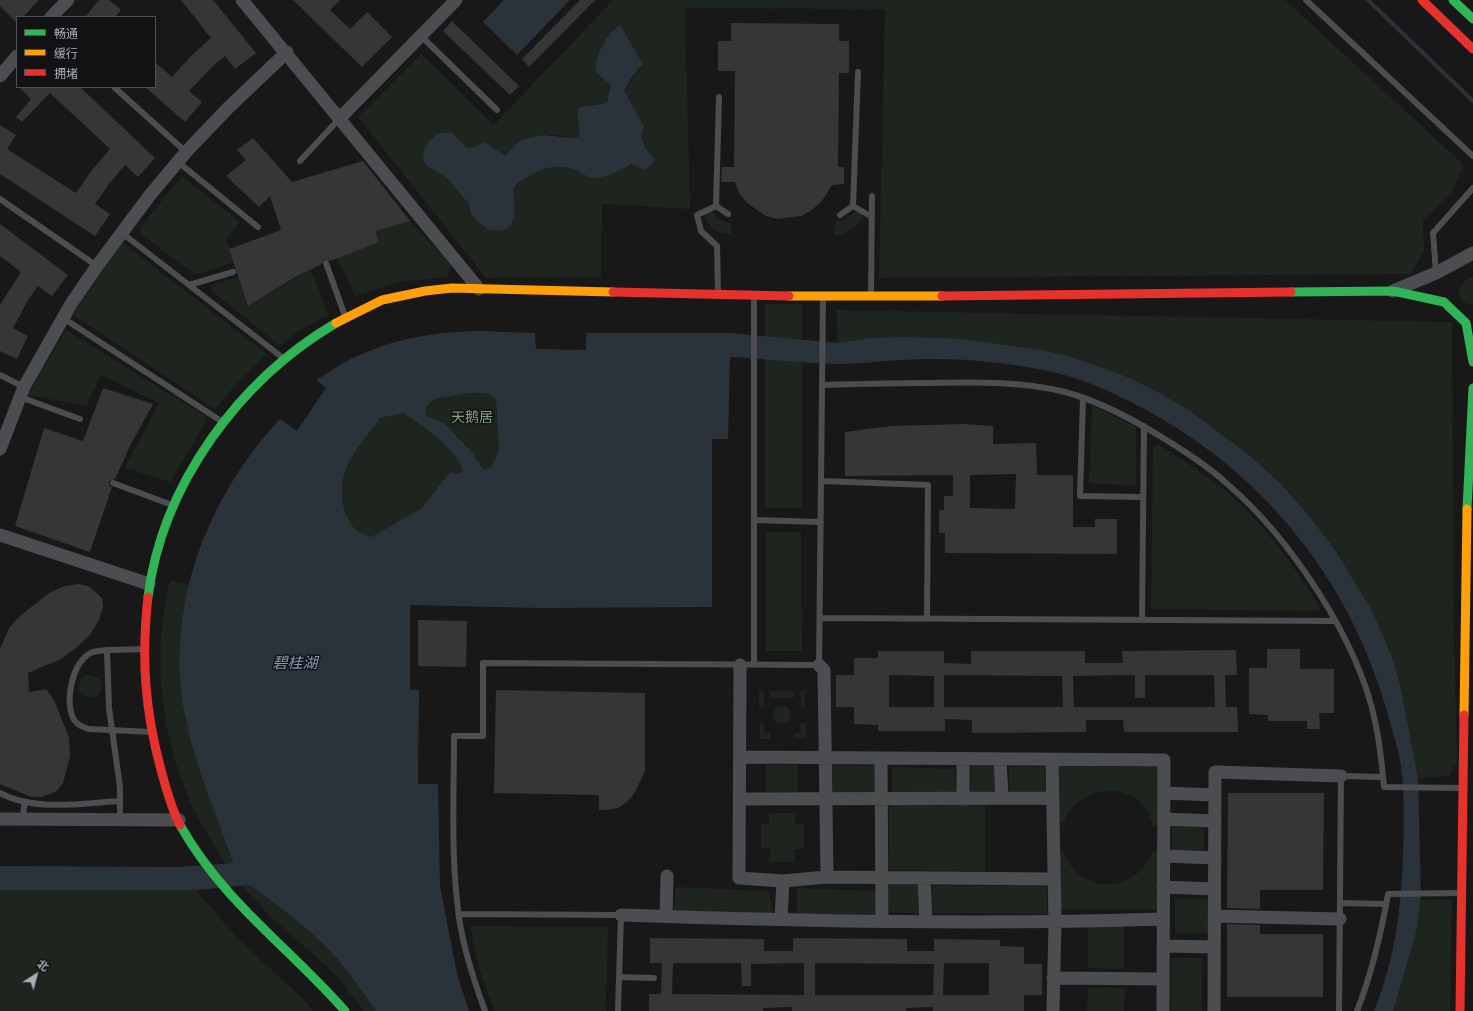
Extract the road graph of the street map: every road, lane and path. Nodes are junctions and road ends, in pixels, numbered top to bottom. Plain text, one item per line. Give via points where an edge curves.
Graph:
1 (242, 0) edge
2 (456, 0) edge
3 (1306, 0) edge
4 (1422, 0) edge
5 (1453, 0) edge
6 (65, 1) edge
7 (52, 16) edge
8 (1473, 19) edge
9 (421, 36) junction
10 (1473, 49) edge
11 (287, 52) junction
12 (16, 57) edge
13 (858, 72) dead end
14 (0, 76) edge
15 (115, 88) edge
16 (719, 97) dead end
17 (497, 110) dead end
18 (340, 118) junction
19 (1473, 156) edge
20 (182, 157) junction
21 (300, 161) dead end
22 (1473, 188) edge
23 (872, 196) dead end
24 (0, 199) edge
25 (716, 206) junction
26 (853, 206) junction
27 (728, 214) dead end
28 (840, 215) dead end
29 (872, 217) junction
30 (258, 227) dead end
31 (122, 233) junction
32 (1473, 253) edge
33 (326, 263) dead end
34 (97, 266) junction
35 (233, 272) dead end
36 (1436, 273) junction
37 (189, 285) junction
38 (479, 289) junction
39 (1393, 291) junction
40 (718, 294) junction
41 (754, 295) junction
42 (823, 297) junction
43 (871, 297) junction
44 (63, 318) junction
45 (345, 318) junction
46 (284, 359) junction
47 (1473, 362) edge
48 (0, 375) edge
49 (823, 385) junction
50 (1473, 388) edge
51 (22, 392) junction
52 (1083, 398) junction
53 (80, 419) dead end
54 (223, 422) junction
55 (1144, 426) junction
56 (0, 449) edge
57 (822, 481) junction
58 (1470, 481) edge
59 (113, 483) dead end
60 (1143, 497) junction
61 (174, 506) junction
62 (754, 520) junction
63 (821, 522) junction
64 (0, 535) edge
65 (150, 584) junction
66 (820, 618) junction
67 (927, 618) junction
68 (1142, 620) junction
69 (1335, 621) junction
70 (1469, 631) edge
71 (143, 649) junction
72 (108, 651) junction
73 (740, 665) junction
74 (754, 665) junction
75 (819, 665) junction
76 (112, 730) junction
77 (150, 732) junction
78 (740, 757) junction
79 (826, 758) junction
80 (881, 758) junction
81 (963, 759) junction
82 (1000, 759) junction
83 (1052, 759) junction
84 (1341, 776) junction
85 (1383, 777) junction
86 (1464, 788) junction
87 (0, 793) edge
88 (1164, 793) junction
89 (1215, 795) junction
90 (1002, 798) junction
91 (1052, 798) junction
92 (741, 799) junction
93 (826, 799) junction
94 (881, 799) junction
95 (963, 799) junction
96 (120, 801) junction
97 (25, 802) junction
98 (0, 819) edge
99 (22, 819) junction
100 (1164, 819) junction
101 (120, 820) junction
102 (178, 820) junction
103 (1215, 821) junction
104 (1164, 856) junction
105 (1215, 858) junction
106 (667, 876) dead end
107 (827, 878) junction
108 (882, 878) junction
109 (924, 878) junction
110 (1053, 879) junction
111 (783, 881) junction
112 (1163, 887) junction
113 (1214, 889) junction
114 (1461, 893) junction
115 (1340, 903) junction
116 (1386, 904) junction
117 (459, 914) junction
118 (621, 915) junction
119 (666, 916) junction
120 (1215, 916) junction
121 (781, 919) junction
122 (1163, 919) junction
123 (1340, 919) junction
124 (882, 921) junction
125 (926, 921) junction
126 (1055, 923) junction
127 (1164, 946) junction
128 (1214, 947) junction
129 (619, 976) junction
130 (654, 978) dead end
131 (1053, 978) junction
132 (1163, 979) junction
133 (345, 1011) edge
134 (485, 1011) edge
135 (618, 1011) edge
136 (1053, 1011) edge
137 (1163, 1011) edge
138 (1214, 1011) edge
139 (1339, 1011) edge
140 (1357, 1011) edge
141 (1460, 1011) edge

1 - 11 street
2 - 9 street
3 - 19 lane
4 - 10 street
5 - 8 street
6 - 7 street
9 - 17 lane
9 - 18 street
11 - 18 street
11 - 20 street via 228,108
12 - 14 street
13 - 26 lane
15 - 20 lane
16 - 25 lane
18 - 21 lane
18 - 38 street
20 - 30 lane
20 - 31 street
22 - 36 lane via 1432,233
23 - 29 lane
24 - 34 lane
25 - 27 lane
25 - 40 lane via 697,215 700,231 717,246
26 - 28 lane
26 - 29 lane
29 - 43 lane
31 - 34 street
31 - 37 lane
32 - 36 street
33 - 45 lane
34 - 44 street
35 - 37 lane
36 - 39 street
37 - 46 lane
38 - 40 street
38 - 45 street via 416,291 382,300
39 - 43 street
39 - 47 street via 1444,302 1466,323
40 - 41 street
41 - 42 street
41 - 62 lane
42 - 43 street
42 - 49 lane
44 - 51 street
44 - 54 lane
45 - 46 street
46 - 54 street
48 - 51 lane
49 - 52 lane via 988,381 1028,386
49 - 57 lane
50 - 58 street
51 - 53 lane
51 - 56 street
52 - 55 lane
52 - 60 lane via 1080,496
54 - 61 street via 189,473
55 - 60 lane
55 - 69 lane via 1225,481 1259,514 1289,550
57 - 63 lane
57 - 67 lane via 928,485
58 - 70 street
59 - 61 lane
60 - 68 lane
61 - 65 street via 152,568
62 - 63 lane
62 - 74 lane
63 - 66 lane
64 - 65 street
65 - 71 street
66 - 67 lane
66 - 75 lane
67 - 68 lane
68 - 69 lane
69 - 85 lane via 1366,691 1375,720
70 - 86 street
71 - 72 lane
71 - 77 street via 143,684
72 - 76 lane
72 - 76 lane via 93,652 83,659 76,670 70,704 74,720 79,726
73 - 74 lane
73 - 78 street
73 - 117 lane via 483,662 483,736 454,736 454,853
74 - 75 lane
75 - 79 street via 824,670
76 - 77 lane
76 - 96 lane
77 - 102 street
78 - 79 street
78 - 92 street
79 - 80 street
79 - 93 street
80 - 81 street
80 - 94 street
81 - 82 street
81 - 95 street
82 - 83 street
82 - 90 street
83 - 88 street via 1164,760
83 - 91 street
84 - 85 lane
84 - 89 street via 1215,772
84 - 115 lane
85 - 86 lane via 1384,787
86 - 114 street via 1465,839
87 - 97 lane
88 - 89 street
88 - 100 street
89 - 103 street
90 - 91 street
90 - 95 street
91 - 110 street
92 - 93 street
92 - 111 street via 739,878
93 - 94 street
93 - 107 street
94 - 95 street
94 - 108 street
96 - 97 lane via 52,804
96 - 101 lane
97 - 99 lane
98 - 99 street
99 - 101 street
100 - 103 street
100 - 104 street
101 - 102 street
102 - 133 street via 200,858 227,893 329,992
103 - 105 street
104 - 105 street
104 - 112 street
105 - 113 street
106 - 119 street
107 - 108 street
107 - 111 street
108 - 109 street
108 - 124 street
109 - 110 street
109 - 125 street
110 - 126 street
111 - 121 street
112 - 113 street
112 - 122 street
113 - 120 street
114 - 116 lane via 1388,894
114 - 141 street
115 - 116 lane
115 - 123 lane
116 - 140 lane via 1379,944
117 - 118 lane
117 - 134 lane via 471,973
118 - 119 street
118 - 129 lane
119 - 121 street
120 - 123 street
120 - 128 street
121 - 124 street
122 - 126 street
122 - 127 street
123 - 139 lane
124 - 125 street
125 - 126 street
126 - 131 street
127 - 128 street
127 - 132 street
128 - 138 street
129 - 130 lane
129 - 135 lane
131 - 132 street
131 - 136 street
132 - 137 street

